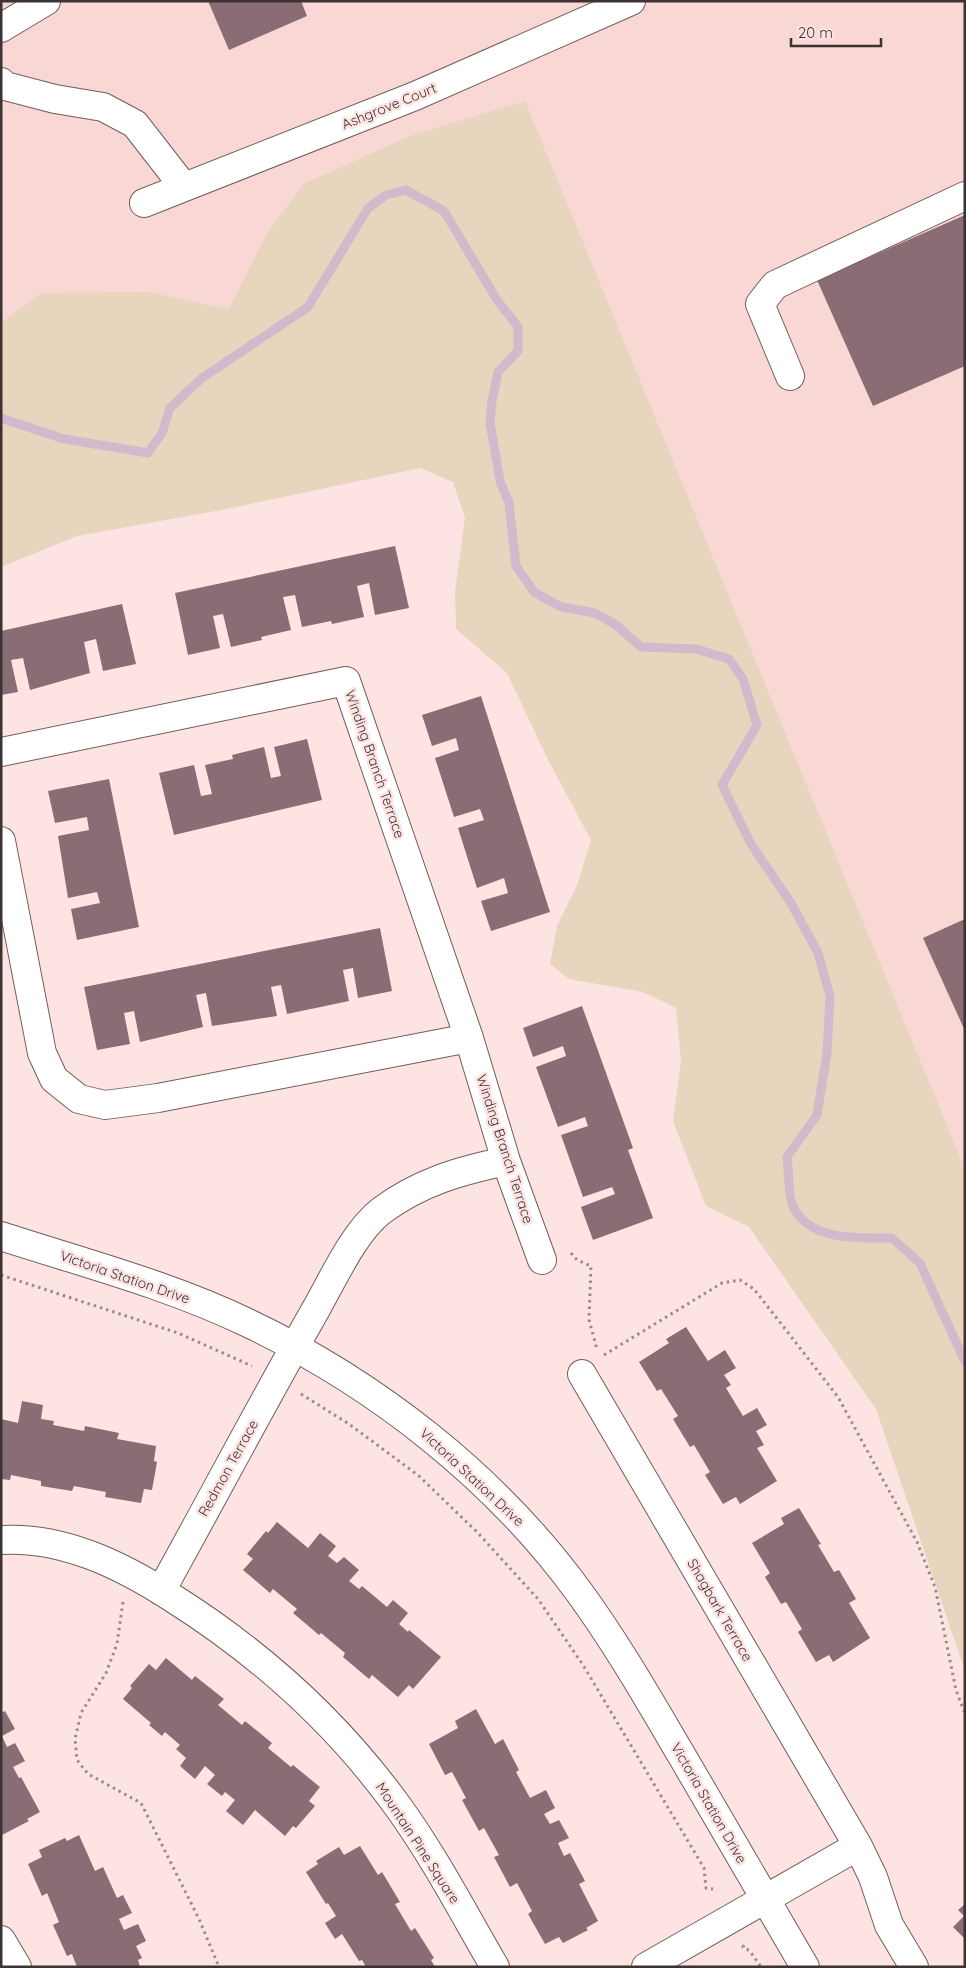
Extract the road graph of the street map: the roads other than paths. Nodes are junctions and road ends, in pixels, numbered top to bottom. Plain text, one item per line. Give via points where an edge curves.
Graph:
1 (46, 1) edge
2 (626, 2) edge
3 (1, 28) edge
4 (1, 82) edge
5 (184, 187) junction
6 (965, 196) edge
7 (144, 204) dead end
8 (790, 376) dead end
9 (1, 752) edge
10 (1, 841) edge
11 (470, 1038) junction
12 (506, 1161) junction
13 (1, 1236) edge
14 (541, 1256) road end
15 (295, 1346) junction
16 (582, 1374) dead end
17 (1, 1540) edge
18 (161, 1591) junction
19 (858, 1846) junction
20 (766, 1900) junction
21 (1, 1940) edge
22 (17, 1967) edge
23 (495, 1967) edge
24 (646, 1967) edge
25 (805, 1967) edge
26 (914, 1967) edge

1 - 3 street
2 - 5 street, Ashgrove Court via 415,96
4 - 5 street via 5,86 55,100 103,107 135,124
5 - 7 street, Ashgrove Court
6 - 8 street via 775,285 760,304
9 - 11 street, Winding Branch Terrace via 346,681
10 - 11 street via 42,1053 54,1080 79,1099 106,1106
11 - 12 street, Winding Branch Terrace
12 - 14 street, Winding Branch Terrace
12 - 15 street, Redmon Terrace via 421,1185 379,1212 356,1238
13 - 15 street, Victoria Station Drive via 172,1290
15 - 18 street, Redmon Terrace
15 - 20 street, Victoria Station Drive via 421,1429 483,1484 526,1528 578,1591 624,1658
16 - 19 street, Shagbark Terrace
17 - 18 street, Mountain Pine Square via 54,1544 95,1556
18 - 23 street, Mountain Pine Square via 214,1624 271,1668 327,1721 363,1761 426,1850
19 - 20 street
19 - 26 street, Shagbark Terrace via 889,1925
20 - 24 street
20 - 25 street, Victoria Station Drive
21 - 22 street

